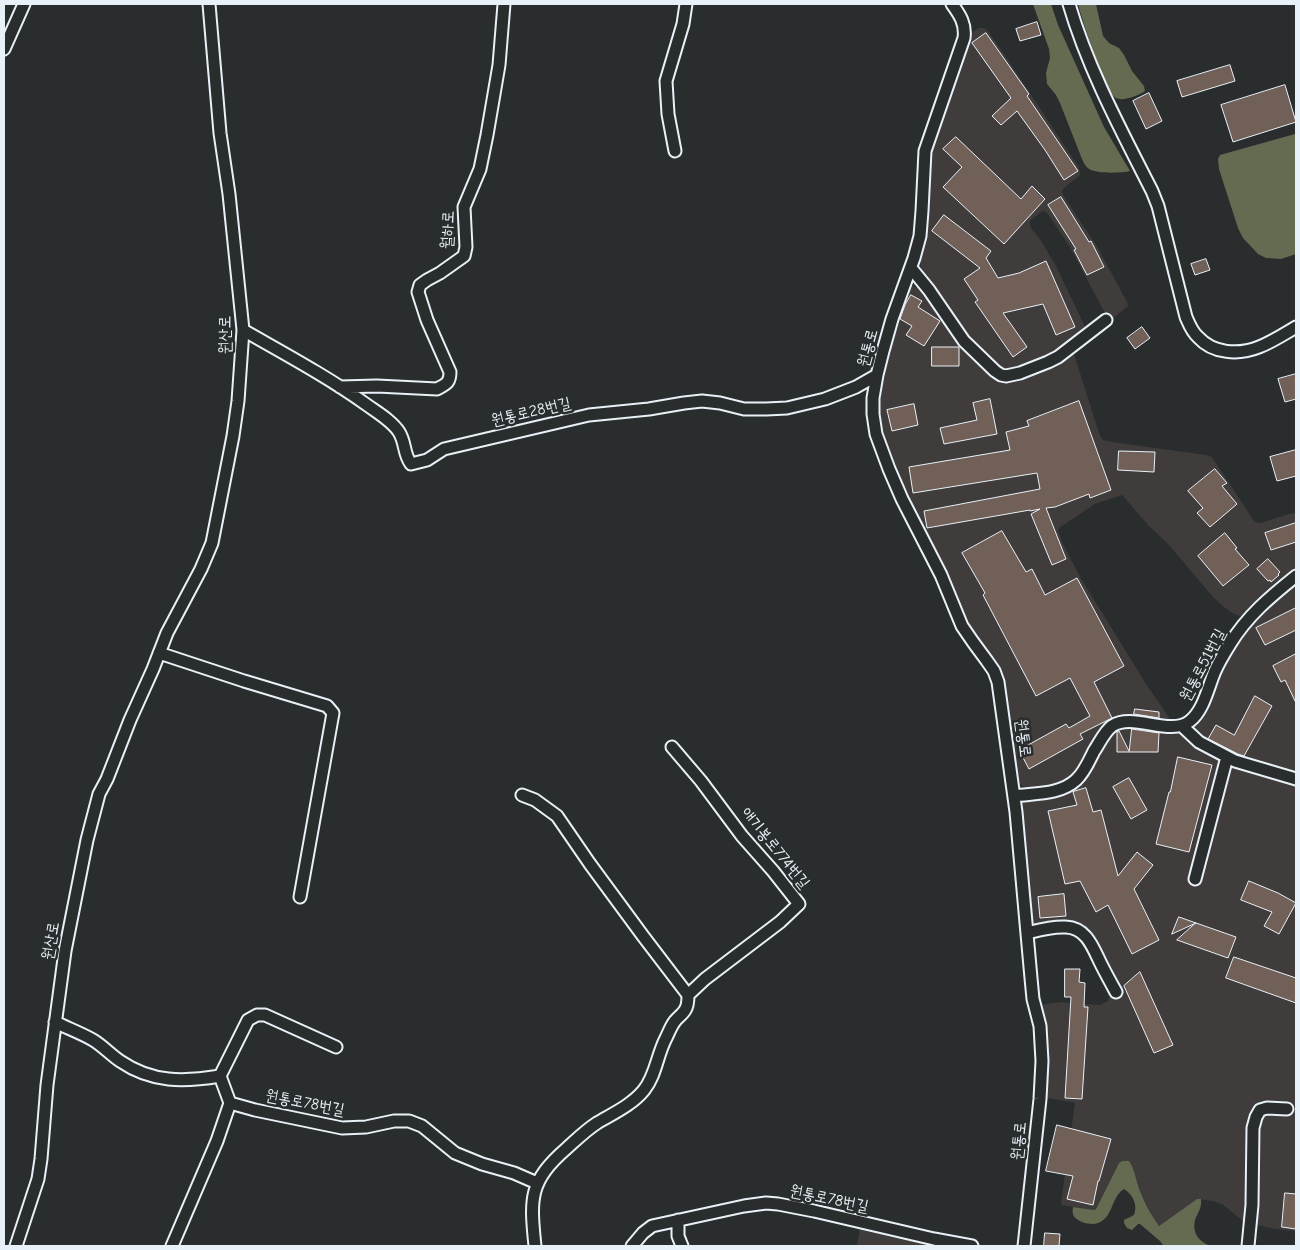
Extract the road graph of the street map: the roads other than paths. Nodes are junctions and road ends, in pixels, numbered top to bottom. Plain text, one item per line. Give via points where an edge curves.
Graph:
1 (24, 4) edge
2 (209, 4) edge
3 (504, 4) edge
4 (686, 4) edge
5 (952, 4) edge
6 (1069, 4) edge
7 (4, 49) edge
8 (675, 152) dead end
9 (911, 268) junction
10 (1106, 320) dead end
11 (1296, 327) edge
12 (243, 330) junction
13 (877, 375) junction
14 (340, 387) junction
15 (1296, 576) edge
16 (159, 653) junction
17 (1182, 726) junction
18 (672, 747) dead end
19 (1227, 757) junction
20 (1296, 779) edge
21 (522, 795) dead end
22 (1014, 796) junction
23 (1195, 879) dead end
24 (300, 897) dead end
25 (1027, 933) junction
26 (1116, 992) dead end
27 (688, 995) junction
28 (55, 1022) junction
29 (336, 1047) dead end
30 (220, 1076) junction
31 (230, 1103) junction
32 (1287, 1109) dead end
33 (537, 1183) junction
34 (678, 1220) junction
35 (16, 1246) edge
36 (172, 1246) edge
37 (535, 1246) edge
38 (632, 1246) edge
39 (682, 1246) edge
40 (972, 1246) edge
41 (1024, 1246) edge
42 (1248, 1246) edge

1 - 7 street
2 - 12 street, 원산로 via 219,124
3 - 14 street, 월하로 via 499,64 487,135 480,169 464,208 464,256 420,285 418,292 450,372 450,380 437,389
4 - 8 street via 666,81
5 - 9 street, 원통로 via 965,26 964,38 925,150 920,236
6 - 11 street via 1082,46 1158,206 1186,317 1197,337 1215,349 1235,352 1259,347
9 - 10 street via 964,341 1001,375 1020,373 1048,362
9 - 13 street, 원통로 via 892,319
12 - 14 street, 원통로28번길
12 - 16 street, 원산로 via 233,436 212,543
13 - 14 street, 원통로28번길 via 825,400 787,408 744,409 702,401 589,415 444,449 427,460 411,464 398,431
13 - 22 street, 원통로 via 873,414 876,434 889,469 962,626 994,671 998,682
15 - 17 street, 원통로51번길 via 1247,621 1215,670 1197,712
16 - 24 street via 327,706 333,713
16 - 28 street, 원산로 via 99,794 65,951
17 - 19 street, 원통로51번길 via 1199,742
17 - 22 street, 원통로51번길 via 1131,722 1114,725 1080,775 1070,784 1057,790
18 - 27 street, 애기봉로774번길 via 799,904
19 - 20 street, 원통로51번길
19 - 23 street
21 - 27 street via 557,816
22 - 25 street, 원통로
25 - 26 street via 1066,926 1086,935
25 - 41 street, 원통로 via 1042,1061
27 - 33 street, 애기봉로774번길 via 686,1009 674,1023 643,1091 589,1128 544,1170
28 - 30 street via 94,1041 143,1074 172,1080
28 - 35 street, 원산로 via 38,1179
29 - 30 street via 264,1015 257,1015 248,1020
30 - 31 street
31 - 33 street, 원통로78번길 via 342,1128 409,1121 422,1126 455,1153
31 - 36 street
32 - 42 street via 1267,1108 1260,1110 1256,1117
33 - 37 street, 애기봉로774번길 via 532,1216
34 - 38 street, 원통로78번길 via 652,1226
34 - 39 street
34 - 40 street, 원통로78번길 via 744,1206 778,1204

